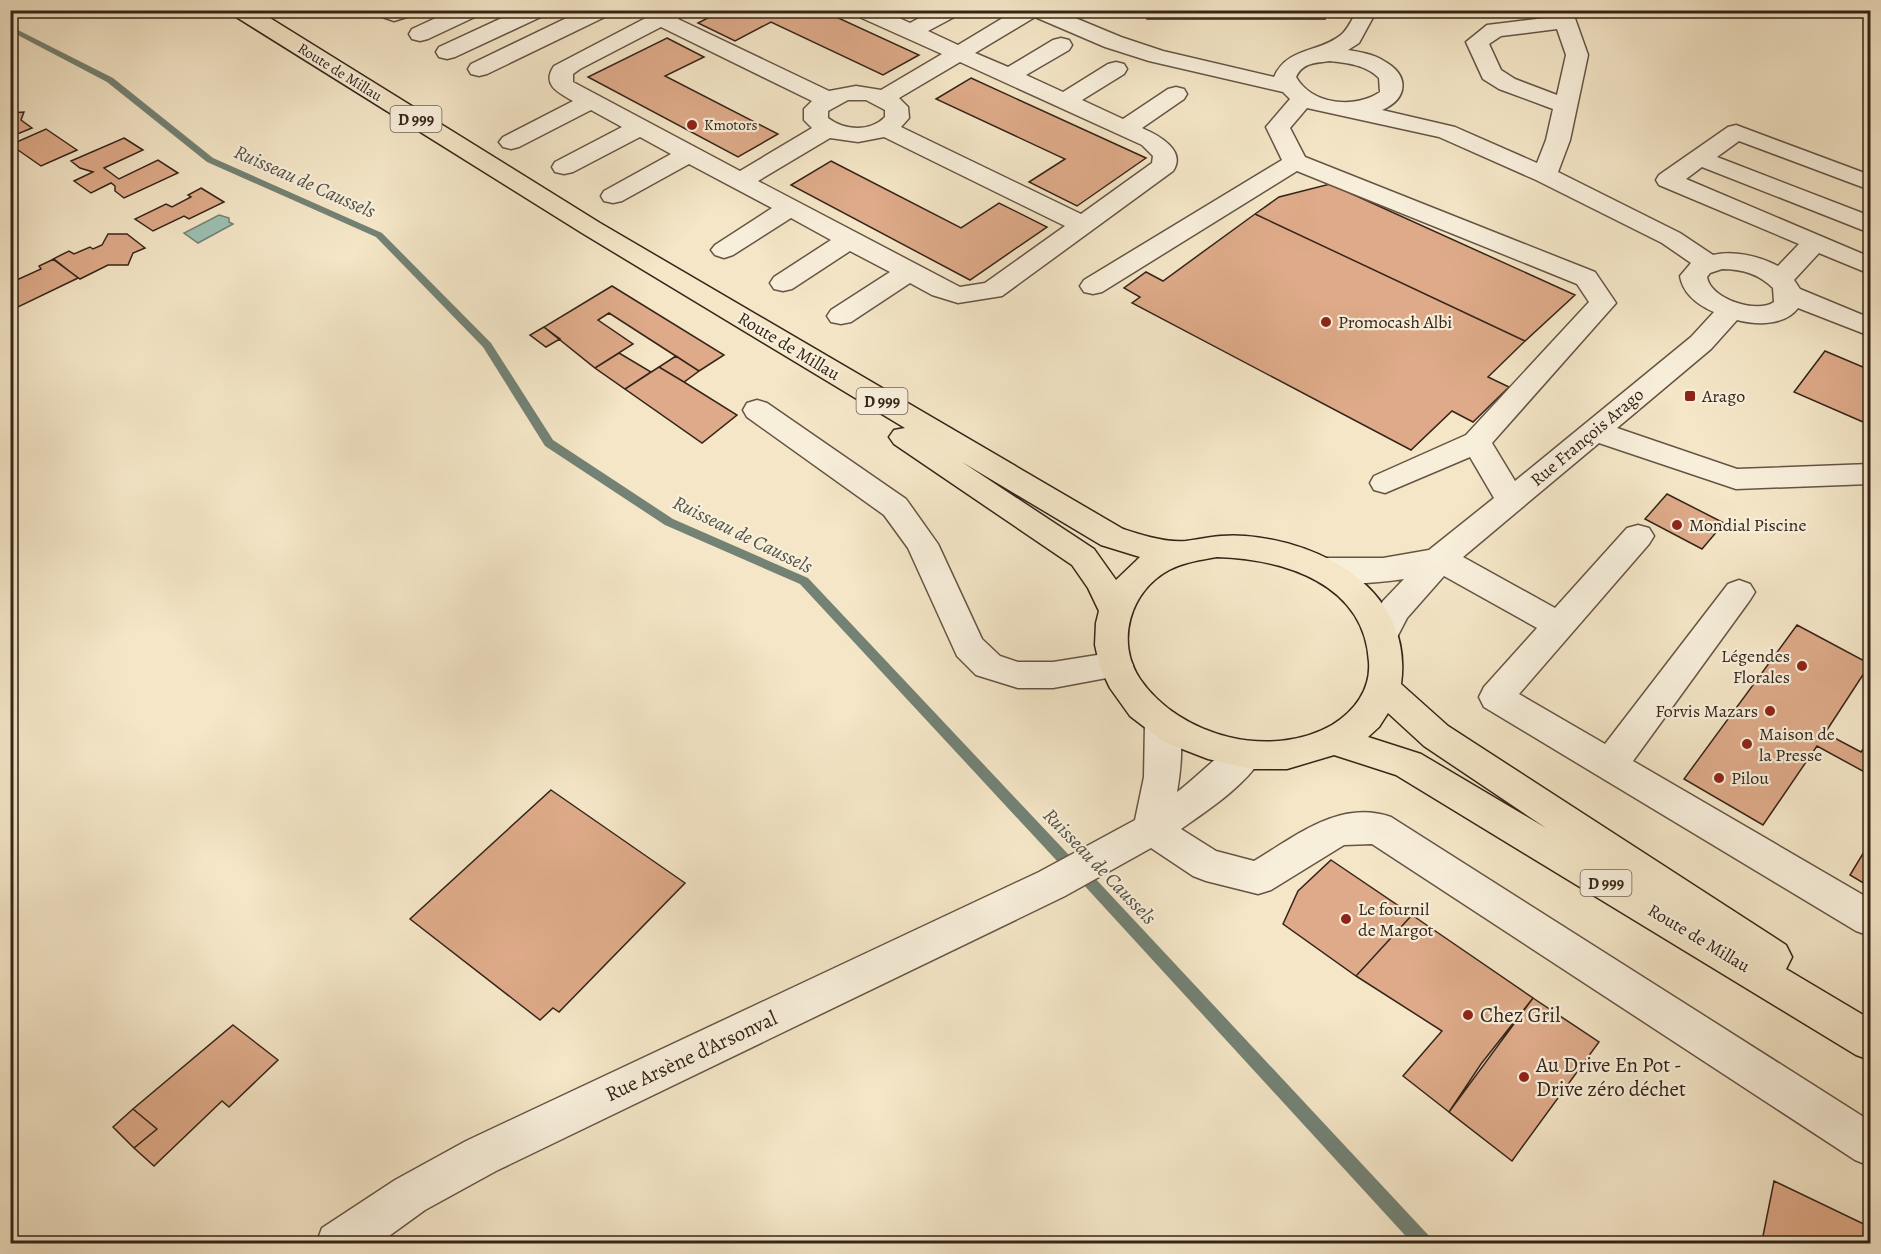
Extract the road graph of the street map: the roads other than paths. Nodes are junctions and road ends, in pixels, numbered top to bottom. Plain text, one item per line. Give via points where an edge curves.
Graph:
1 (241, 10) edge
2 (385, 10) edge
3 (405, 10) edge
4 (471, 10) edge
5 (537, 10) edge
6 (601, 10) edge
7 (863, 10) edge
8 (950, 10) edge
9 (1035, 10) edge
10 (1367, 11) edge
11 (670, 15) edge
12 (1563, 16) edge
13 (911, 32) junction
14 (420, 34) dead end
15 (1061, 45) dead end
16 (447, 52) dead end
17 (960, 53) junction
18 (1324, 55) junction
19 (1369, 62) junction
20 (1293, 64) junction
21 (479, 69) dead end
22 (1116, 69) dead end
23 (1219, 70) junction
24 (1009, 76) junction
25 (1392, 90) junction
26 (1296, 93) junction
27 (1176, 94) dead end
28 (885, 98) junction
29 (827, 99) junction
30 (591, 101) junction
31 (1065, 102) junction
32 (1566, 106) junction
33 (1346, 109) junction
34 (640, 127) junction
35 (886, 129) junction
36 (1124, 129) junction
37 (826, 130) junction
38 (1447, 132) junction
39 (512, 142) dead end
40 (689, 154) junction
41 (1699, 158) junction
42 (1295, 162) junction
43 (564, 167) dead end
44 (1545, 175) junction
45 (740, 181) junction
46 (1870, 183) edge
47 (613, 196) dead end
48 (790, 208) junction
49 (1083, 225) junction
50 (1870, 225) edge
51 (591, 228) junction
52 (849, 240) junction
53 (1815, 242) junction
54 (724, 250) dead end
55 (1707, 263) junction
56 (1870, 266) edge
57 (909, 272) junction
58 (783, 283) dead end
59 (1093, 286) dead end
60 (1785, 287) junction
61 (1730, 311) junction
62 (842, 316) dead end
63 (1870, 328) edge
64 (758, 410) dead end
65 (1594, 431) junction
66 (1476, 442) junction
67 (1870, 474) edge
68 (1385, 483) dead end
69 (1511, 500) junction
70 (1638, 536) dead end
71 (1182, 552) junction
72 (1440, 559) junction
73 (1324, 570) junction
74 (1739, 592) dead end
75 (1114, 608) junction
76 (1559, 625) junction
77 (1382, 634) junction
78 (1116, 666) junction
79 (1384, 689) junction
80 (1162, 723) junction
81 (1335, 741) junction
82 (1245, 754) junction
83 (1610, 765) junction
84 (1152, 830) junction
85 (1870, 919) edge
86 (1870, 1022) edge
87 (1870, 1041) edge
88 (1870, 1145) edge
89 (338, 1244) edge

1 - 51 main road, Route de Millau / D 999
2 - 3 street via 394,15
4 - 14 street
5 - 16 street
6 - 21 street
7 - 13 street
8 - 13 street
9 - 17 street
9 - 23 street via 1113,42
10 - 18 street via 1351,38
10 - 19 street
11 - 29 street
11 - 30 street via 562,71 561,85
12 - 32 street via 1578,55
12 - 32 street via 1495,30 1477,42 1491,74
13 - 17 street
15 - 24 street
17 - 24 street
17 - 28 street
18 - 19 street
18 - 20 street
19 - 25 street via 1386,73
20 - 23 street
20 - 26 street via 1285,77
22 - 31 street
23 - 26 street
24 - 31 street
25 - 33 street via 1377,104
25 - 38 street
26 - 33 street via 1316,104
26 - 42 street via 1278,127
27 - 36 street
28 - 29 street via 856,92
28 - 35 street via 896,107 897,118
29 - 37 street via 816,109 816,120
30 - 34 street
30 - 39 street
31 - 36 street
32 - 44 street
33 - 38 street
34 - 40 street
34 - 43 street
35 - 37 street via 868,135
35 - 49 street
36 - 49 street via 1150,140 1165,154 1164,166
37 - 45 street
38 - 44 street
40 - 45 street
40 - 47 street
41 - 46 street via 1736,132
41 - 50 street
41 - 53 street via 1668,180
42 - 59 street
42 - 66 street via 1586,278 1603,303
44 - 55 street via 1671,238
45 - 48 street
48 - 52 street
48 - 54 street
49 - 57 street via 993,290 958,295
51 - 71 main road, Route de Millau / D 999 via 1112,537 1144,547
51 - 75 main road, Route de Millau / D 999 via 1083,557
52 - 57 street
52 - 58 street
53 - 56 street
53 - 60 street
55 - 60 street via 1736,261 1760,268
55 - 61 street via 1694,274 1698,290
57 - 62 street
60 - 61 street via 1789,303 1773,314
60 - 63 street
61 - 65 street, Rue François Arago via 1701,342
64 - 78 street via 895,507 922,544 969,647 988,666 1018,675 1041,675
65 - 67 street via 1736,479
65 - 69 street, Rue François Arago
66 - 68 street
66 - 69 street
69 - 72 street, Rue François Arago
70 - 76 street
71 - 73 main road via 1217,546 1254,546 1290,555
71 - 75 main road via 1153,565 1129,584
72 - 73 street via 1415,567 1373,572
72 - 76 street
72 - 77 street via 1395,610
73 - 77 main road via 1349,588 1369,610
74 - 83 street
75 - 78 main road via 1109,634
76 - 83 street via 1496,697
77 - 79 main road via 1388,662
78 - 80 main road via 1131,694
79 - 81 main road via 1366,718
79 - 86 main road, Route de Millau / D 999 via 1436,736
80 - 82 main road via 1201,743
80 - 84 street via 1162,777
81 - 82 main road via 1293,754
81 - 87 main road, Route de Millau / D 999 via 1408,764
82 - 84 street, Rue Arsène d'Arsonval via 1204,793
83 - 85 street
84 - 88 street via 1206,865 1258,878 1338,830 1378,828
84 - 89 street, Rue Arsène d'Arsonval via 1052,884 481,1156 410,1195

